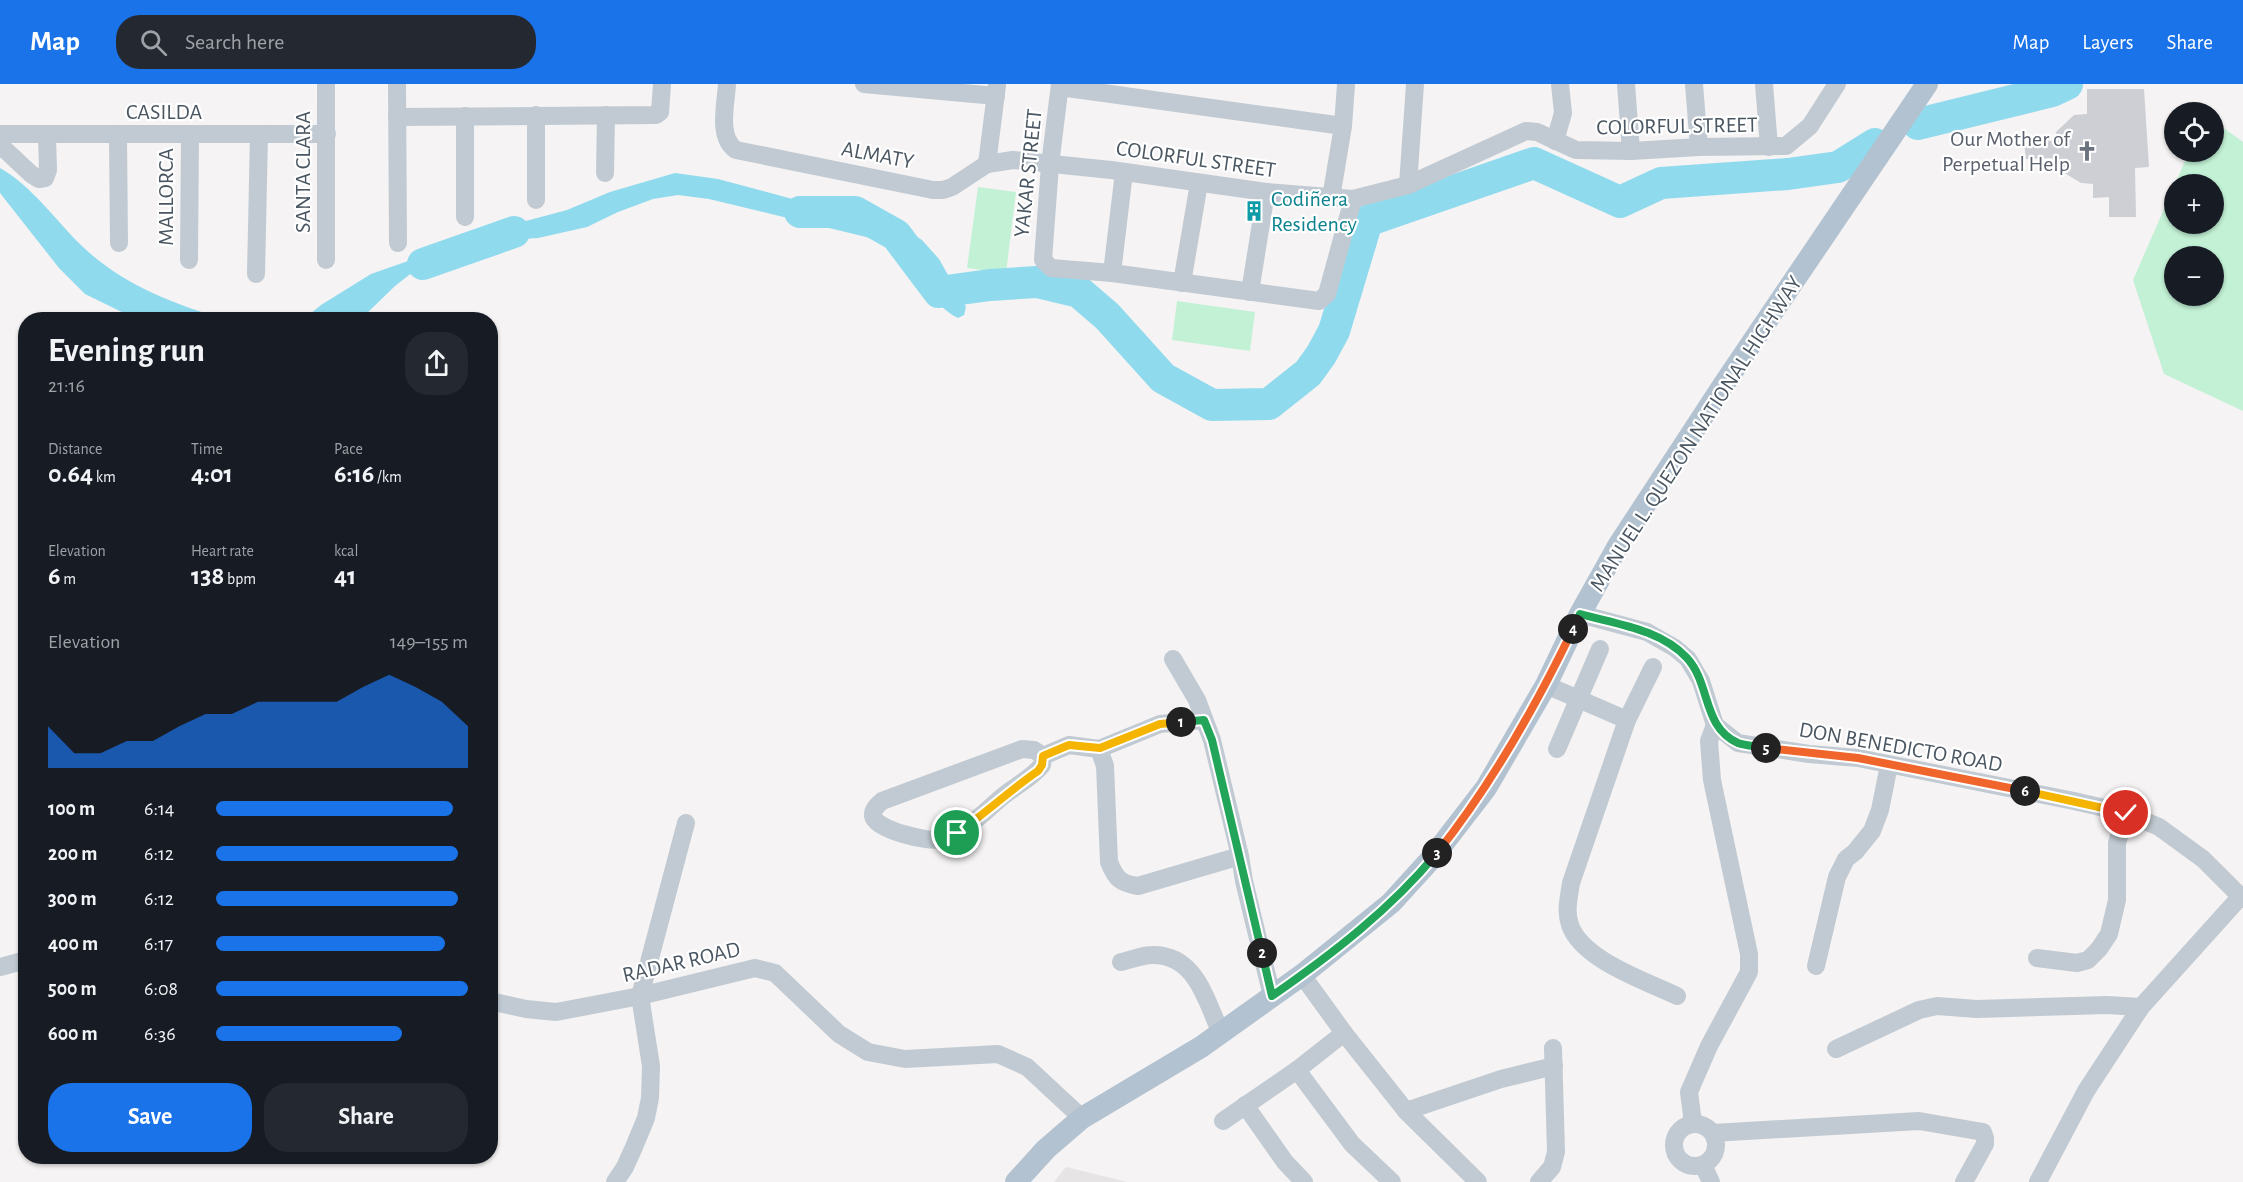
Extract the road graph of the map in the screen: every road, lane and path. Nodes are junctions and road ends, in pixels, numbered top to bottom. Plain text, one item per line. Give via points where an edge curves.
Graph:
1 (326, 84) edge
2 (397, 84) edge
3 (662, 84) edge
4 (727, 84) edge
5 (864, 84) edge
6 (1346, 84) edge
7 (1560, 84) edge
8 (1626, 84) edge
9 (1694, 84) edge
10 (1764, 84) edge
11 (1837, 84) edge
12 (1927, 84) edge
13 (1418, 85) edge
14 (1060, 86) edge
15 (996, 90) edge
16 (536, 115) junction
17 (606, 115) junction
18 (465, 116) junction
19 (398, 117) junction
20 (1343, 126) junction
21 (259, 134) junction
22 (327, 134) junction
23 (0, 135) edge
24 (47, 135) junction
25 (118, 135) junction
26 (190, 135) junction
27 (1555, 141) junction
28 (0, 145) edge
29 (1700, 147) junction
30 (1778, 147) junction
31 (1631, 151) junction
32 (1013, 160) joint
33 (987, 164) junction
34 (1050, 165) junction
35 (1124, 172) junction
36 (605, 173) dead end
37 (1198, 183) junction
38 (1408, 185) junction
39 (1266, 192) junction
40 (1331, 198) junction
41 (536, 200) dead end
42 (1353, 200) junction
43 (465, 217) dead end
44 (120, 243) dead end
45 (398, 243) dead end
46 (189, 260) dead end
47 (326, 260) dead end
48 (1112, 273) junction
49 (256, 274) dead end
50 (1182, 283) junction
51 (1250, 292) junction
52 (1580, 614) junction
53 (1600, 650) dead end
54 (1173, 659) dead end
55 (1653, 667) dead end
56 (1546, 685) junction
57 (1579, 700) junction
58 (1204, 720) junction
59 (1627, 720) junction
60 (1715, 725) junction
61 (1100, 748) junction
62 (1557, 749) dead end
63 (1043, 756) junction
64 (1889, 765) junction
65 (2126, 813) junction
66 (686, 823) dead end
67 (1240, 856) junction
68 (2242, 898) edge
69 (2037, 958) dead end
70 (18, 962) edge
71 (1120, 962) dead end
72 (1816, 966) dead end
73 (0, 967) edge
74 (1302, 975) junction
75 (640, 996) junction
76 (1272, 996) junction
77 (1677, 996) dead end
78 (498, 1003) edge
79 (2141, 1007) junction
80 (1221, 1033) junction
81 (1344, 1033) junction
82 (1836, 1049) dead end
83 (1296, 1070) junction
84 (1245, 1105) junction
85 (1406, 1111) junction
86 (1082, 1118) junction
87 (1223, 1121) dead end
88 (1693, 1123) junction
89 (1713, 1133) junction
90 (1703, 1165) junction
91 (615, 1182) edge
92 (1016, 1182) edge
93 (1304, 1182) edge
94 (1392, 1182) edge
95 (1478, 1182) edge
96 (1539, 1182) edge
97 (1711, 1182) edge
98 (1964, 1182) edge
99 (2038, 1182) edge

1 - 22 street, SANTA CLARA
2 - 19 street
3 - 17 street via 659,115
4 - 33 street, ALMATY via 724,135 729,145 744,153 933,190 952,187
5 - 15 street
6 - 20 street
7 - 27 street via 1563,113
8 - 31 street
9 - 29 street
10 - 30 street
11 - 30 street via 1810,126
12 - 52 main road, MANUEL L. QUEZON NATIONAL HIGHWAY via 1618,546
13 - 38 street
14 - 20 street
14 - 34 street, YAKAR STREET
15 - 33 street
16 - 17 street
16 - 18 street
16 - 41 street
17 - 36 street
18 - 19 street
18 - 43 street
19 - 45 street
20 - 40 street
21 - 22 street, CASILDA
21 - 26 street, CASILDA
21 - 49 street
22 - 47 street, SANTA CLARA
23 - 24 street, CASILDA
24 - 25 street, CASILDA
24 - 28 street via 45,178 31,174
25 - 26 street, CASILDA
25 - 44 street
26 - 46 street, MALLORCA
27 - 31 street, COLORFUL STREET via 1576,150
27 - 38 street, COLORFUL STREET via 1526,131
29 - 30 street, COLORFUL STREET
29 - 31 street, COLORFUL STREET
32 - 33 street, ALMATY
32 - 34 street, COLORFUL STREET
34 - 35 street, COLORFUL STREET
34 - 48 street, YAKAR STREET via 1043,260 1051,268
35 - 37 street, COLORFUL STREET
35 - 48 street
37 - 39 street, COLORFUL STREET
37 - 50 street
38 - 42 street, COLORFUL STREET
39 - 40 street, COLORFUL STREET
39 - 51 street
40 - 42 street, COLORFUL STREET
42 - 51 street via 1323,299
48 - 50 street
50 - 51 street
52 - 56 main road, MANUEL L. QUEZON NATIONAL HIGHWAY
52 - 60 street via 1647,632 1675,648 1688,659 1701,681
53 - 57 street
54 - 58 street
55 - 59 street
56 - 57 street
56 - 74 main road, MANUEL L. QUEZON NATIONAL HIGHWAY via 1486,788 1432,858 1391,903
57 - 59 street
57 - 62 street
58 - 61 street via 1160,724
58 - 67 street
59 - 77 street via 1571,883 1567,909 1577,938 1592,953
60 - 64 street, DON BENEDICTO ROAD via 1738,743
60 - 88 street via 1709,741 1712,780 1749,954 1749,972 1689,1092
61 - 63 street via 1069,745
61 - 67 street via 1105,766 1109,862 1123,883 1138,886
63 - 63 street via 1022,748 1004,754 882,801 873,815 897,833 939,840 984,815 1038,771
64 - 65 street, DON BENEDICTO ROAD
64 - 72 street via 1872,831 1846,859 1837,877
65 - 68 street, DON BENEDICTO ROAD via 2159,827 2203,859
65 - 69 street via 2116,843 2117,900 2109,933 2088,960 2077,963
66 - 75 street
67 - 76 street
68 - 79 street
70 - 73 street
71 - 80 street via 1151,955 1170,957 1186,965
74 - 76 main road, MANUEL L. QUEZON NATIONAL HIGHWAY
74 - 81 street
75 - 78 street, RADAR ROAD via 556,1012
75 - 86 street, RADAR ROAD via 755,968 775,973 839,1034 868,1052 906,1059 998,1054 1027,1067
75 - 91 street via 651,1066 650,1098 634,1147
76 - 80 main road, MANUEL L. QUEZON NATIONAL HIGHWAY
79 - 82 street via 1937,1006 1919,1010
79 - 99 street via 2086,1091
80 - 86 main road, MANUEL L. QUEZON NATIONAL HIGHWAY
81 - 83 street
81 - 85 street
83 - 84 street
83 - 94 street via 1352,1144
84 - 87 street
84 - 93 street
85 - 95 street
85 - 96 street via 1553,1057 1556,1152 1552,1167
86 - 92 main road, MANUEL L. QUEZON NATIONAL HIGHWAY
88 - 89 street
88 - 90 street via 1676,1134 1674,1149 1685,1164
89 - 90 street via 1716,1148
89 - 98 street via 1919,1121 1983,1132 1985,1144
90 - 97 street

